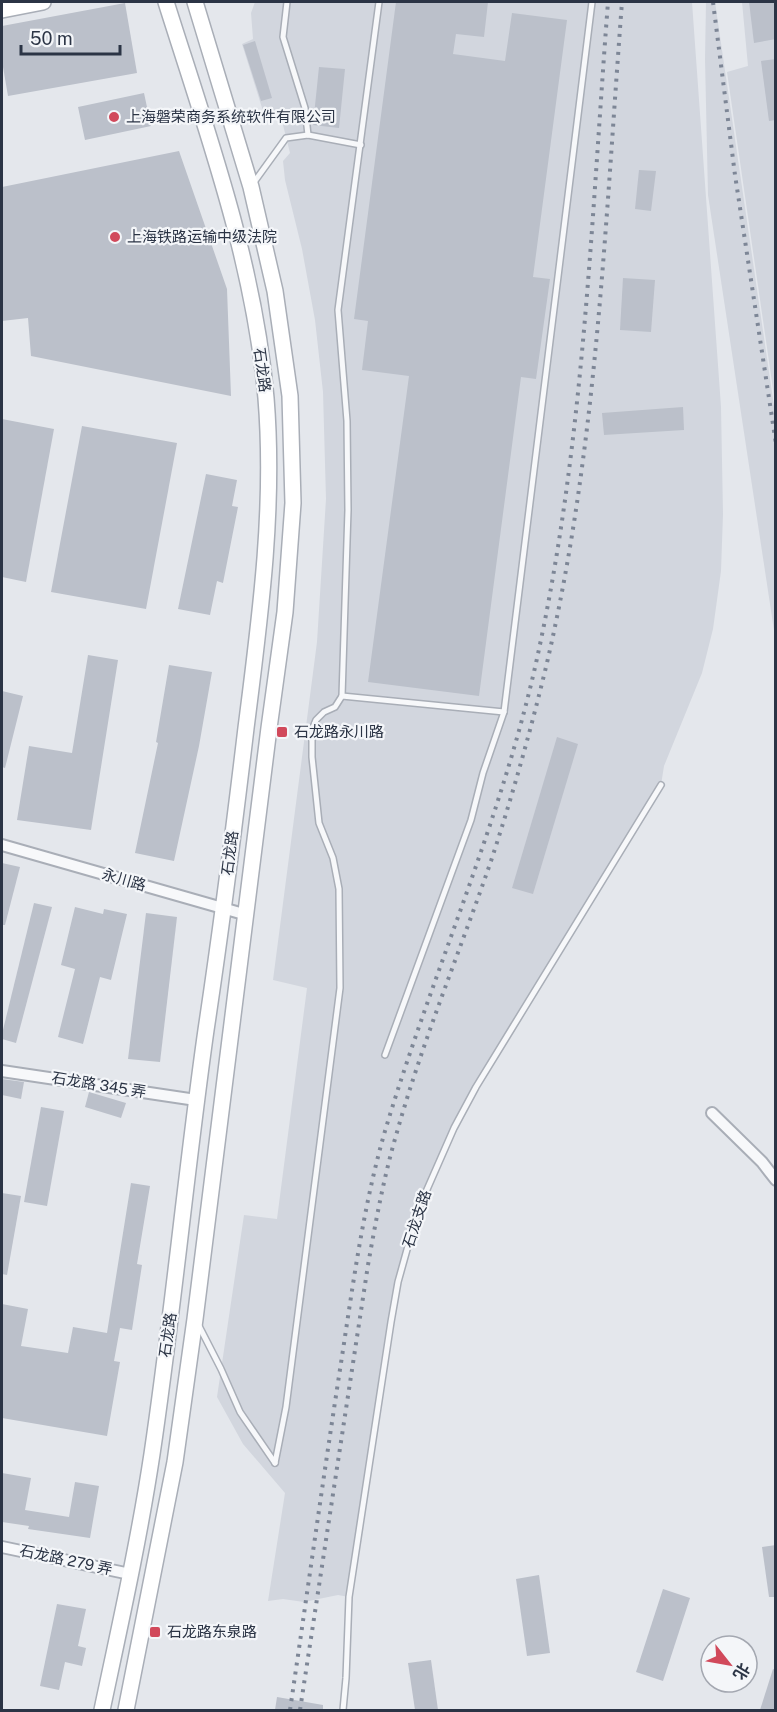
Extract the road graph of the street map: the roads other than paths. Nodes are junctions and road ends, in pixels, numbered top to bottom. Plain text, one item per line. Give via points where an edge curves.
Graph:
1 (43, 2) edge
2 (166, 2) edge
3 (195, 2) edge
4 (287, 2) edge
5 (379, 2) edge
6 (592, 2) edge
7 (2, 10) edge
8 (308, 135) junction
9 (361, 145) junction
10 (251, 187) junction
11 (342, 696) junction
12 (504, 712) junction
13 (661, 785) dead end
14 (2, 845) edge
15 (223, 909) junction
16 (247, 915) junction
17 (386, 1055) dead end
18 (2, 1071) edge
19 (196, 1100) junction
20 (712, 1113) dead end
21 (776, 1180) edge
22 (195, 1318) junction
23 (2, 1546) edge
24 (130, 1574) junction
25 (102, 1710) edge
26 (126, 1710) edge
27 (343, 1710) edge

1 - 7 main road
2 - 15 main road, 石龙路 via 227,195 251,293 266,398 269,502 262,606
3 - 10 main road, 石龙路
4 - 8 lane via 283,37 305,108
5 - 9 lane
6 - 12 lane
8 - 9 lane
8 - 10 lane via 286,138
9 - 11 lane via 338,310 348,432
10 - 16 main road, 石龙路 via 275,291 290,396 293,503 285,612
11 - 12 lane
11 - 22 lane via 335,707 316,720 312,730 319,823 333,858 339,889 340,988 286,1407 275,1463 240,1412
12 - 17 lane via 471,820
13 - 27 lane, 石龙支路 via 476,1088 418,1210 398,1282 349,1597
14 - 15 street, 永川路
15 - 16 street, 永川路
15 - 19 main road, 石龙路
16 - 22 main road, 石龙路
18 - 19 street, 石龙路 345 弄
19 - 24 main road, 石龙路 via 152,1458
20 - 21 street
22 - 26 main road, 石龙路 via 175,1462
23 - 24 street, 石龙路 279 弄
24 - 25 main road, 石龙路

